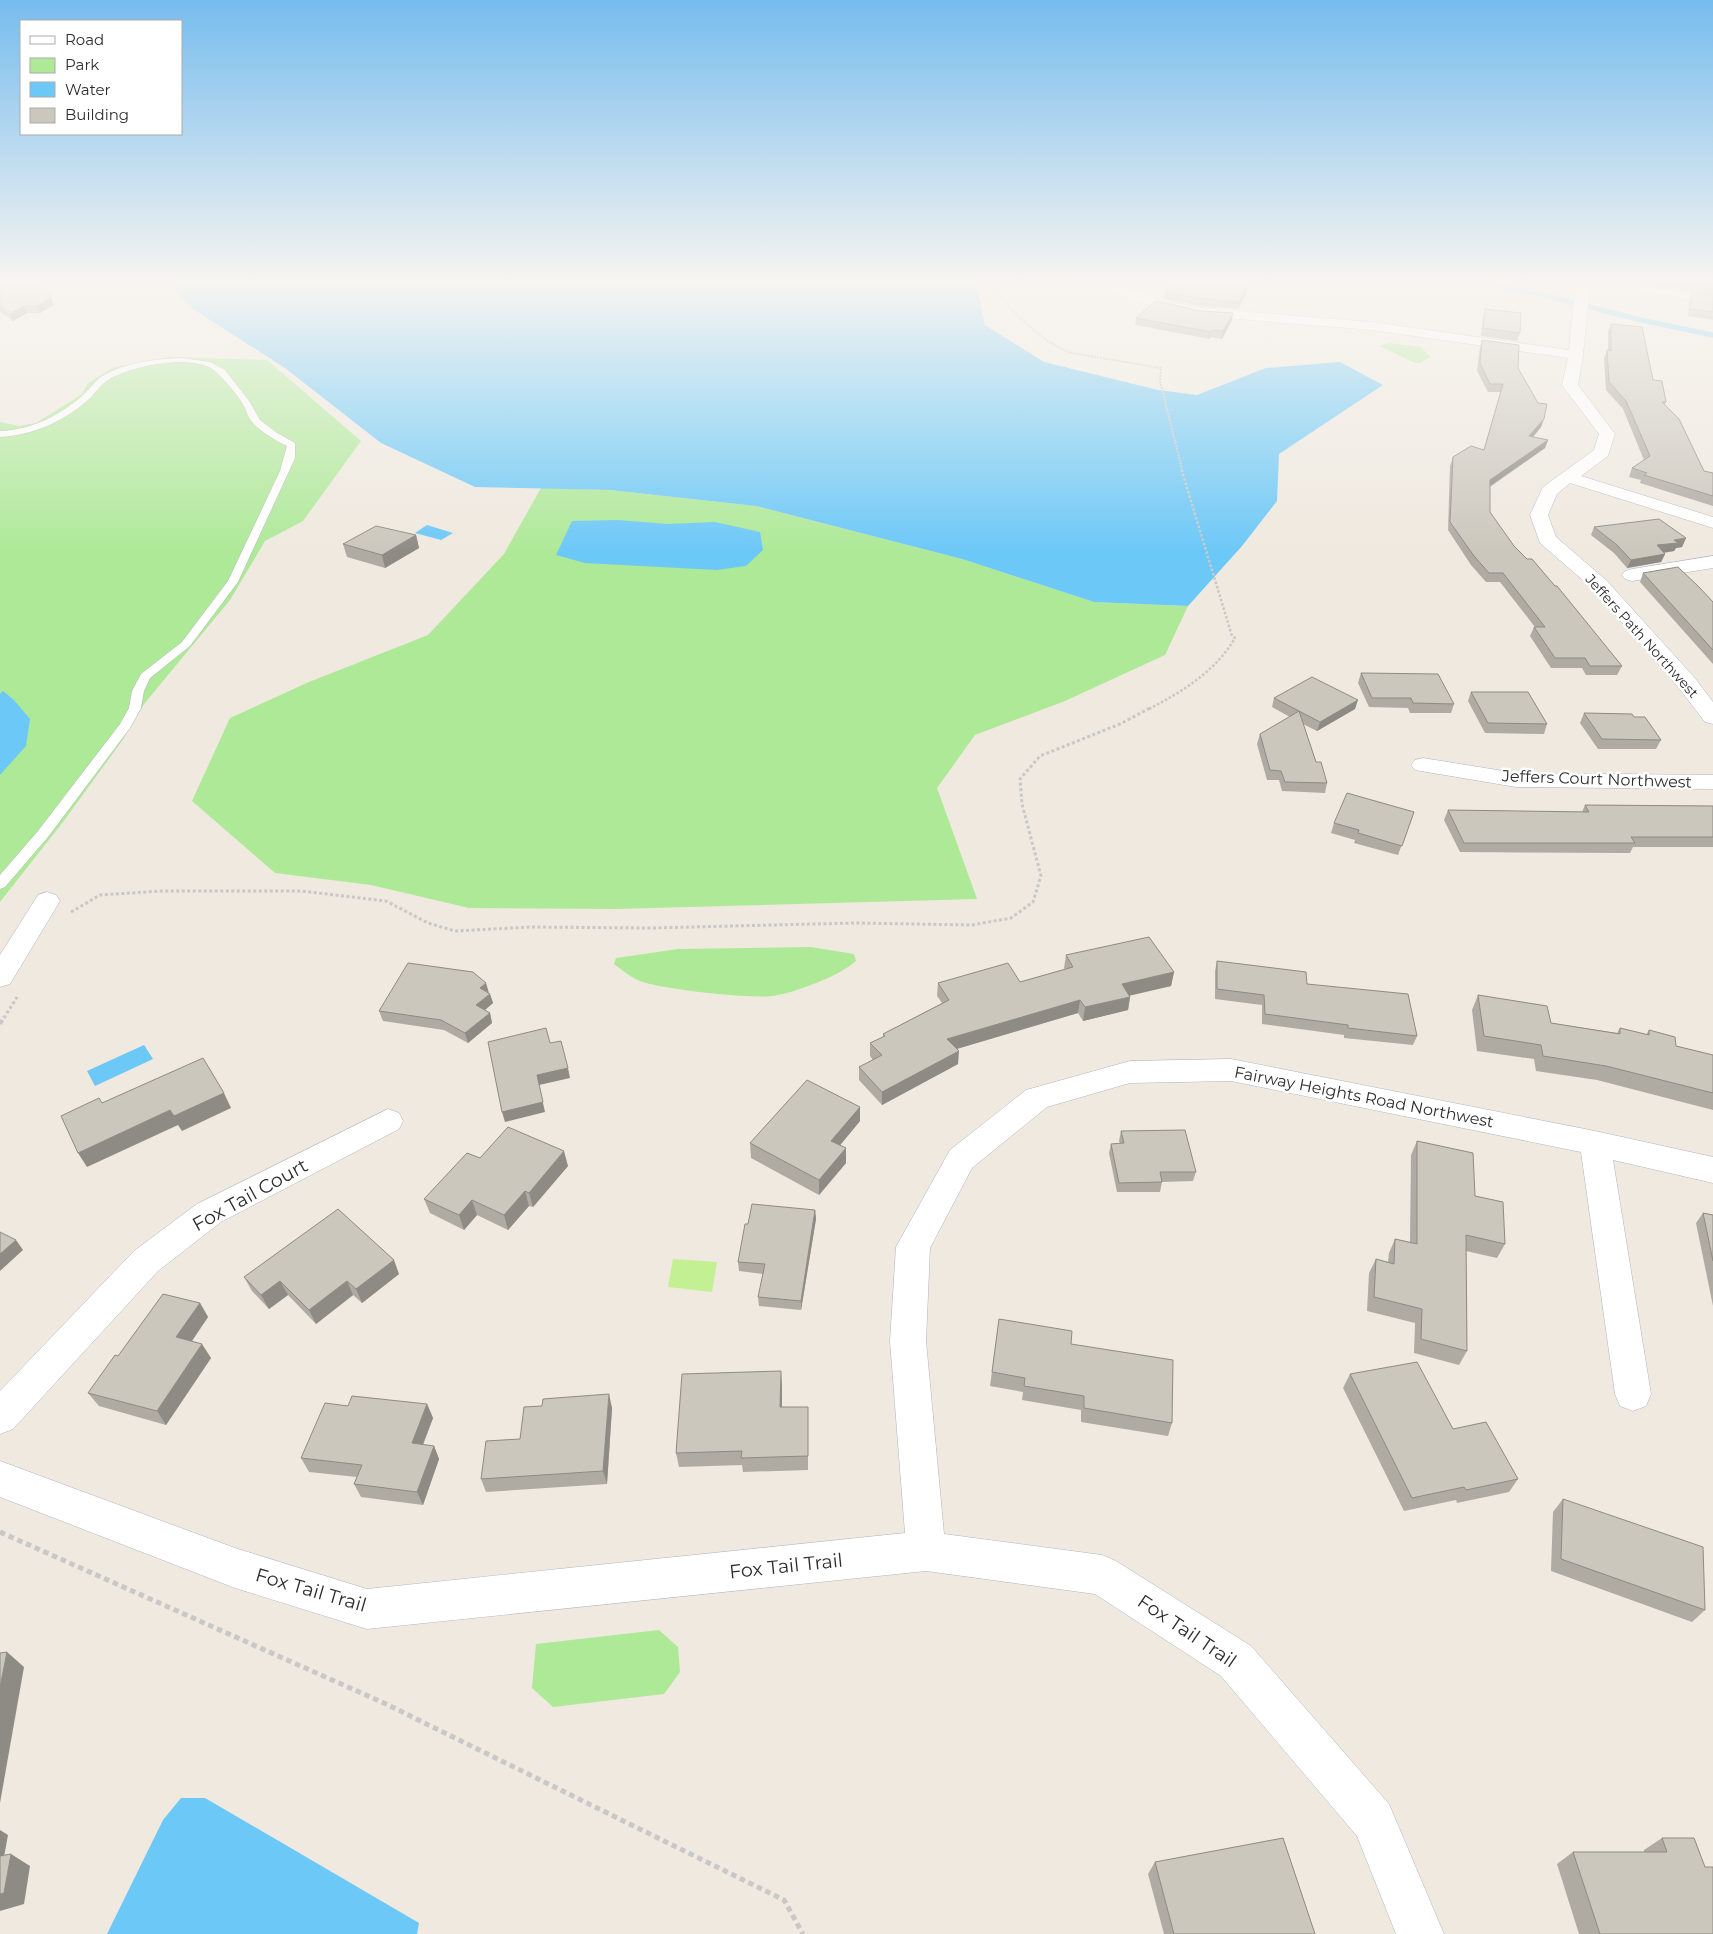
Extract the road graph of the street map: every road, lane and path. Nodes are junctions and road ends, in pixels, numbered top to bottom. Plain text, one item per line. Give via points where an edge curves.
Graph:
1 (119, 372) edge
2 (224, 372) edge
3 (1161, 372) edge
4 (1573, 372) edge
5 (0, 434) edge
6 (1568, 476) junction
7 (1713, 523) edge
8 (1713, 562) edge
9 (1632, 575) edge
10 (1713, 717) edge
11 (1423, 765) dead end
12 (1713, 782) edge
13 (0, 884) edge
14 (58, 907) joint
15 (10, 986) edge
16 (0, 1024) edge
17 (388, 1121) dead end
18 (1595, 1143) junction
19 (1713, 1170) edge
20 (1633, 1394) dead end
21 (0, 1417) edge
22 (0, 1479) edge
23 (0, 1532) edge
24 (926, 1551) junction
25 (803, 1934) edge
26 (1420, 1934) edge

1 - 5 lane via 102,380 72,408 42,425 25,432
2 - 13 lane via 256,422 292,445 285,472 233,582 186,644 145,676 126,725 43,834
3 - 14 path via 1173,440 1232,636 1236,638 1227,652 1189,688 1120,724 1040,756 1020,778 1022,804 1041,876 1033,902 1011,918 972,925 855,923 456,931 428,923 386,901 301,891 160,891 100,895
4 - 6 street, Jeffers Path Northwest via 1570,385 1607,434 1602,452
6 - 7 street
6 - 10 street, Jeffers Path Northwest via 1549,491 1539,515 1547,539 1599,584
8 - 9 street
11 - 12 street, Jeffers Court Northwest via 1516,780
14 - 15 street
15 - 16 path
17 - 21 street, Fox Tail Court via 209,1213 146,1260
18 - 19 street, Fairway Heights Road Northwest
18 - 20 street
18 - 24 street, Fairway Heights Road Northwest via 1231,1070 1130,1072 1037,1098 961,1159 913,1247 908,1341
22 - 24 street, Fox Tail Trail via 235,1568 367,1609
23 - 25 path via 386,1704 784,1900
24 - 26 street, Fox Tail Trail via 1102,1575 1236,1661 1373,1820

